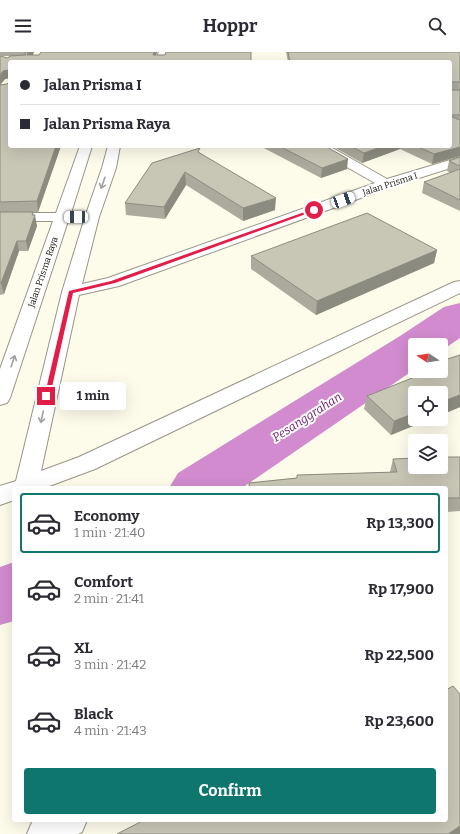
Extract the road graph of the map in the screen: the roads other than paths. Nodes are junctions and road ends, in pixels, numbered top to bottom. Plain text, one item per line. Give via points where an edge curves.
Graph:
1 (85, 148) edge
2 (114, 148) edge
3 (323, 148) edge
4 (460, 161) edge
5 (386, 184) junction
6 (0, 217) edge
7 (61, 217) junction
8 (92, 217) junction
9 (460, 286) edge
10 (71, 292) junction
11 (0, 398) edge
12 (21, 486) edge
13 (25, 486) edge
14 (12, 491) edge
15 (0, 496) edge
16 (66, 822) edge
17 (44, 834) edge

1 - 7 street, Jalan Prisma Raya
2 -> 8 street
3 - 5 street
4 - 5 street, Jalan Prisma I
5 - 10 street, Jalan Prisma I via 113,282
6 - 7 street
7 - 8 street
11 -> 7 street, Jalan Prisma Raya
8 - 10 street
9 - 13 street via 87,463
10 -> 12 street
14 - 15 street
16 - 17 street

